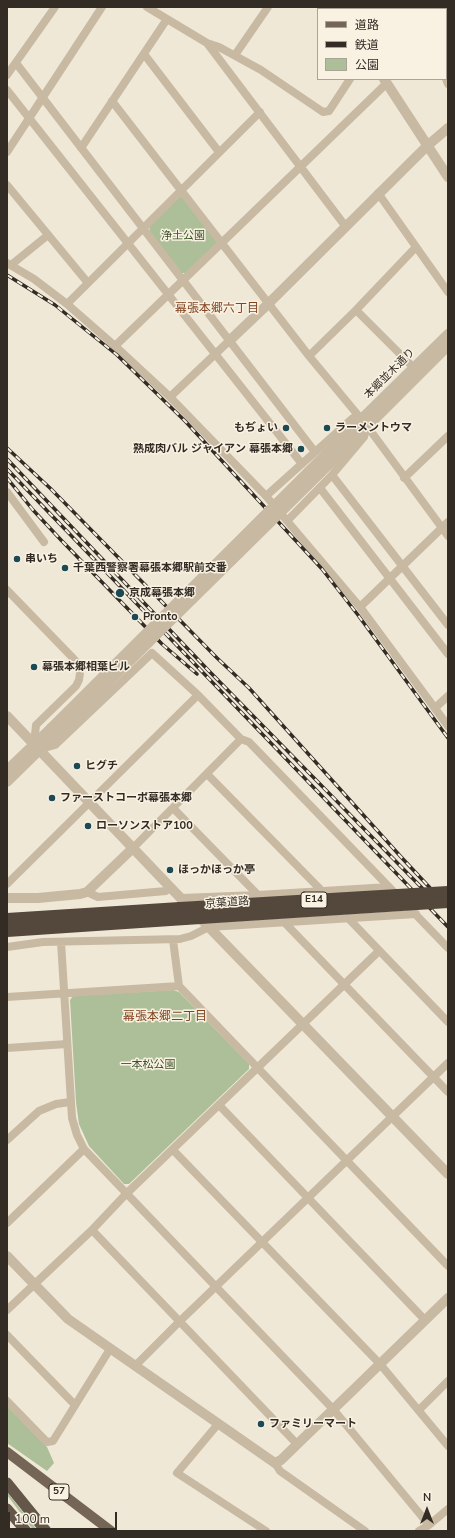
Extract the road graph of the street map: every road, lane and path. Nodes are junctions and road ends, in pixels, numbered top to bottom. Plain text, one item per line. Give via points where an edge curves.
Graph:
1 (55, 7) edge
2 (102, 7) edge
3 (147, 7) edge
4 (268, 7) edge
5 (168, 19) junction
6 (207, 43) junction
7 (144, 54) junction
8 (235, 55) junction
9 (16, 63) junction
10 (7, 75) edge
11 (349, 80) edge
12 (385, 81) edge
13 (7, 90) edge
14 (43, 99) junction
15 (112, 102) junction
16 (260, 112) junction
17 (29, 118) junction
18 (448, 128) edge
19 (427, 146) junction
20 (81, 148) junction
21 (7, 152) edge
22 (219, 152) junction
23 (301, 167) junction
24 (448, 178) edge
25 (7, 185) edge
26 (181, 190) junction
27 (378, 194) junction
28 (346, 227) junction
29 (143, 229) junction
30 (48, 235) junction
31 (222, 243) junction
32 (128, 244) junction
33 (416, 247) junction
34 (9, 264) edge
35 (183, 281) junction
36 (88, 283) junction
37 (448, 292) edge
38 (168, 295) junction
39 (269, 303) junction
40 (67, 304) junction
41 (356, 310) junction
42 (448, 334) edge
43 (229, 341) junction
44 (115, 346) junction
45 (448, 346) edge
46 (215, 354) junction
47 (310, 356) junction
48 (414, 368) junction
49 (170, 397) junction
50 (364, 423) junction
51 (448, 436) edge
52 (315, 452) junction
53 (302, 464) junction
54 (332, 475) junction
55 (404, 478) junction
56 (320, 488) junction
57 (7, 492) edge
58 (266, 496) junction
59 (287, 521) junction
60 (448, 522) edge
61 (442, 528) junction
62 (448, 536) edge
63 (44, 542) dead end
64 (402, 566) junction
65 (390, 578) junction
66 (7, 590) edge
67 (360, 607) junction
68 (448, 625) edge
69 (448, 654) edge
70 (198, 695) junction
71 (448, 696) edge
72 (435, 708) junction
73 (7, 716) edge
74 (448, 726) edge
75 (241, 739) junction
76 (37, 747) junction
77 (7, 770) edge
78 (207, 774) junction
79 (7, 782) edge
80 (89, 801) junction
81 (173, 808) junction
82 (133, 848) junction
83 (7, 884) edge
84 (170, 887) junction
85 (389, 887) junction
86 (322, 891) junction
87 (87, 892) junction
88 (448, 892) edge
89 (258, 895) junction
90 (7, 898) edge
91 (448, 902) edge
92 (182, 908) junction
93 (416, 914) junction
94 (348, 918) junction
95 (7, 919) edge
96 (284, 922) junction
97 (209, 927) junction
98 (7, 931) edge
99 (173, 940) junction
100 (61, 942) junction
101 (7, 947) edge
102 (448, 948) edge
103 (379, 951) junction
104 (344, 984) junction
105 (179, 986) junction
106 (64, 993) junction
107 (7, 997) edge
108 (448, 1022) edge
109 (304, 1024) junction
110 (67, 1044) junction
111 (7, 1048) edge
112 (448, 1063) edge
113 (257, 1068) junction
114 (434, 1077) junction
115 (448, 1092) edge
116 (70, 1102) junction
117 (219, 1105) junction
118 (392, 1116) junction
119 (7, 1140) edge
120 (84, 1149) junction
121 (173, 1150) junction
122 (347, 1160) junction
123 (448, 1174) edge
124 (126, 1194) junction
125 (308, 1197) junction
126 (7, 1223) edge
127 (92, 1230) junction
128 (262, 1242) junction
129 (7, 1256) edge
130 (448, 1266) edge
131 (34, 1284) junction
132 (216, 1287) junction
133 (448, 1298) edge
134 (7, 1310) edge
135 (425, 1320) junction
136 (179, 1322) junction
137 (7, 1335) edge
138 (110, 1349) junction
139 (380, 1364) junction
140 (135, 1366) junction
141 (448, 1381) edge
142 (7, 1401) edge
143 (75, 1405) junction
144 (333, 1409) junction
145 (419, 1410) junction
146 (218, 1424) junction
147 (297, 1444) junction
148 (448, 1446) edge
149 (7, 1452) edge
150 (276, 1463) junction
151 (7, 1483) edge
152 (7, 1509) edge
153 (448, 1509) edge
154 (432, 1526) edge
155 (26, 1531) edge
156 (46, 1531) edge
157 (111, 1531) edge
158 (266, 1531) edge
159 (365, 1531) edge
160 (419, 1531) edge

1 - 9 street
2 - 14 street
3 - 5 street
4 - 8 street
5 - 6 street
5 - 7 street
6 - 8 street
6 - 16 street
7 - 15 street
7 - 22 street
8 - 11 street via 323,112 329,111
9 - 10 street
9 - 14 street
12 - 19 street
12 - 23 street
13 - 17 street
14 - 17 street
14 - 20 street
15 - 20 street
15 - 26 street
16 - 22 street
16 - 23 street
17 - 21 street
17 - 32 street
18 - 19 street
19 - 24 street
19 - 27 street
20 - 29 street
22 - 26 street
23 - 28 street
23 - 31 street
25 - 30 street
26 - 29 street
26 - 31 street
27 - 28 street
27 - 33 street
28 - 39 street
29 - 32 street
29 - 35 street
30 - 34 street
30 - 36 street
31 - 35 street
31 - 39 street
32 - 36 street
32 - 38 street
33 - 37 street
33 - 41 street
34 - 40 street
35 - 38 street
35 - 43 street
36 - 40 street
38 - 44 street
38 - 46 street
39 - 43 street
39 - 47 street
40 - 44 street
41 - 47 street
41 - 48 street
42 - 48 street, 本郷並木通り
43 - 46 street
43 - 52 street
44 - 49 street
45 - 50 street, 本郷並木通り
46 - 49 street
46 - 53 street
47 - 50 street
48 - 50 street, 本郷並木通り
49 - 58 street
50 - 52 street via 353,418
50 - 54 street via 364,437
50 - 55 street
50 - 76 street, 本郷並木通り, bridge
51 - 55 street
52 - 53 street
53 - 58 street
54 - 56 street
54 - 64 street
55 - 61 street
56 - 59 street
56 - 65 street
57 - 63 street
58 - 59 street
59 - 67 street
60 - 61 street
61 - 62 street
61 - 64 street
64 - 65 street
64 - 68 street
65 - 67 street
65 - 69 street
66 - 76 street via 71,656 78,664 80,673 76,686 36,725
67 - 72 street
70 - 75 street
70 - 76 street via 152,653 55,745
70 - 80 street
71 - 72 street
72 - 74 street
73 - 76 street
75 - 78 street
75 - 85 street via 249,742
76 - 77 street
76 - 79 street
76 - 80 street
78 - 81 street
78 - 86 street
80 - 82 street
80 - 83 street
81 - 82 street
81 - 89 street
82 - 84 street
82 - 87 street
84 - 87 street via 166,891 98,897
84 - 92 street
85 - 86 street
85 - 93 street
86 - 89 street
87 - 90 street via 38,898
88 - 92 highway, 京葉道路 / E14, bridge
89 - 92 street
91 - 92 highway, 京葉道路 / E14, bridge
92 - 95 highway, 京葉道路 / E14
92 - 97 street
92 - 98 highway, 京葉道路 / E14
93 - 94 street
93 - 102 street
94 - 96 street
94 - 103 street
96 - 97 street
96 - 104 street
97 - 99 street via 191,936
97 - 109 street
99 - 100 street
99 - 105 street
100 - 101 street
100 - 106 street
103 - 104 street
103 - 108 street
104 - 109 street
104 - 114 street
105 - 106 street
105 - 113 street
106 - 107 street
106 - 110 street
109 - 113 street
109 - 118 street
110 - 111 street
110 - 116 street
112 - 114 street
113 - 117 street
113 - 122 street
114 - 115 street
114 - 118 street
116 - 119 street via 39,1111
116 - 120 street via 74,1125
117 - 121 street
117 - 125 street
118 - 122 street
118 - 123 street
120 - 124 street
120 - 126 street
121 - 124 street
121 - 128 street
122 - 125 street
122 - 130 street
124 - 127 street
124 - 132 street
125 - 128 street
125 - 135 street
127 - 131 street
127 - 136 street
128 - 132 street
128 - 139 street
129 - 131 street
131 - 134 street
131 - 138 street via 68,1319
132 - 136 street
132 - 144 street
133 - 135 street
135 - 139 street
136 - 140 street
136 - 147 street
137 - 143 street
138 - 140 street
138 - 143 street
139 - 144 street
139 - 145 street
140 - 146 street
141 - 145 street
142 - 143 street via 47,1442 53,1441
144 - 147 street
144 - 154 street
145 - 148 street
146 - 150 street
146 - 158 street via 177,1473
147 - 150 street
149 - 157 main road, 57
150 - 159 street via 280,1471
151 - 156 highway
152 - 155 highway
153 - 154 street
154 - 160 street

